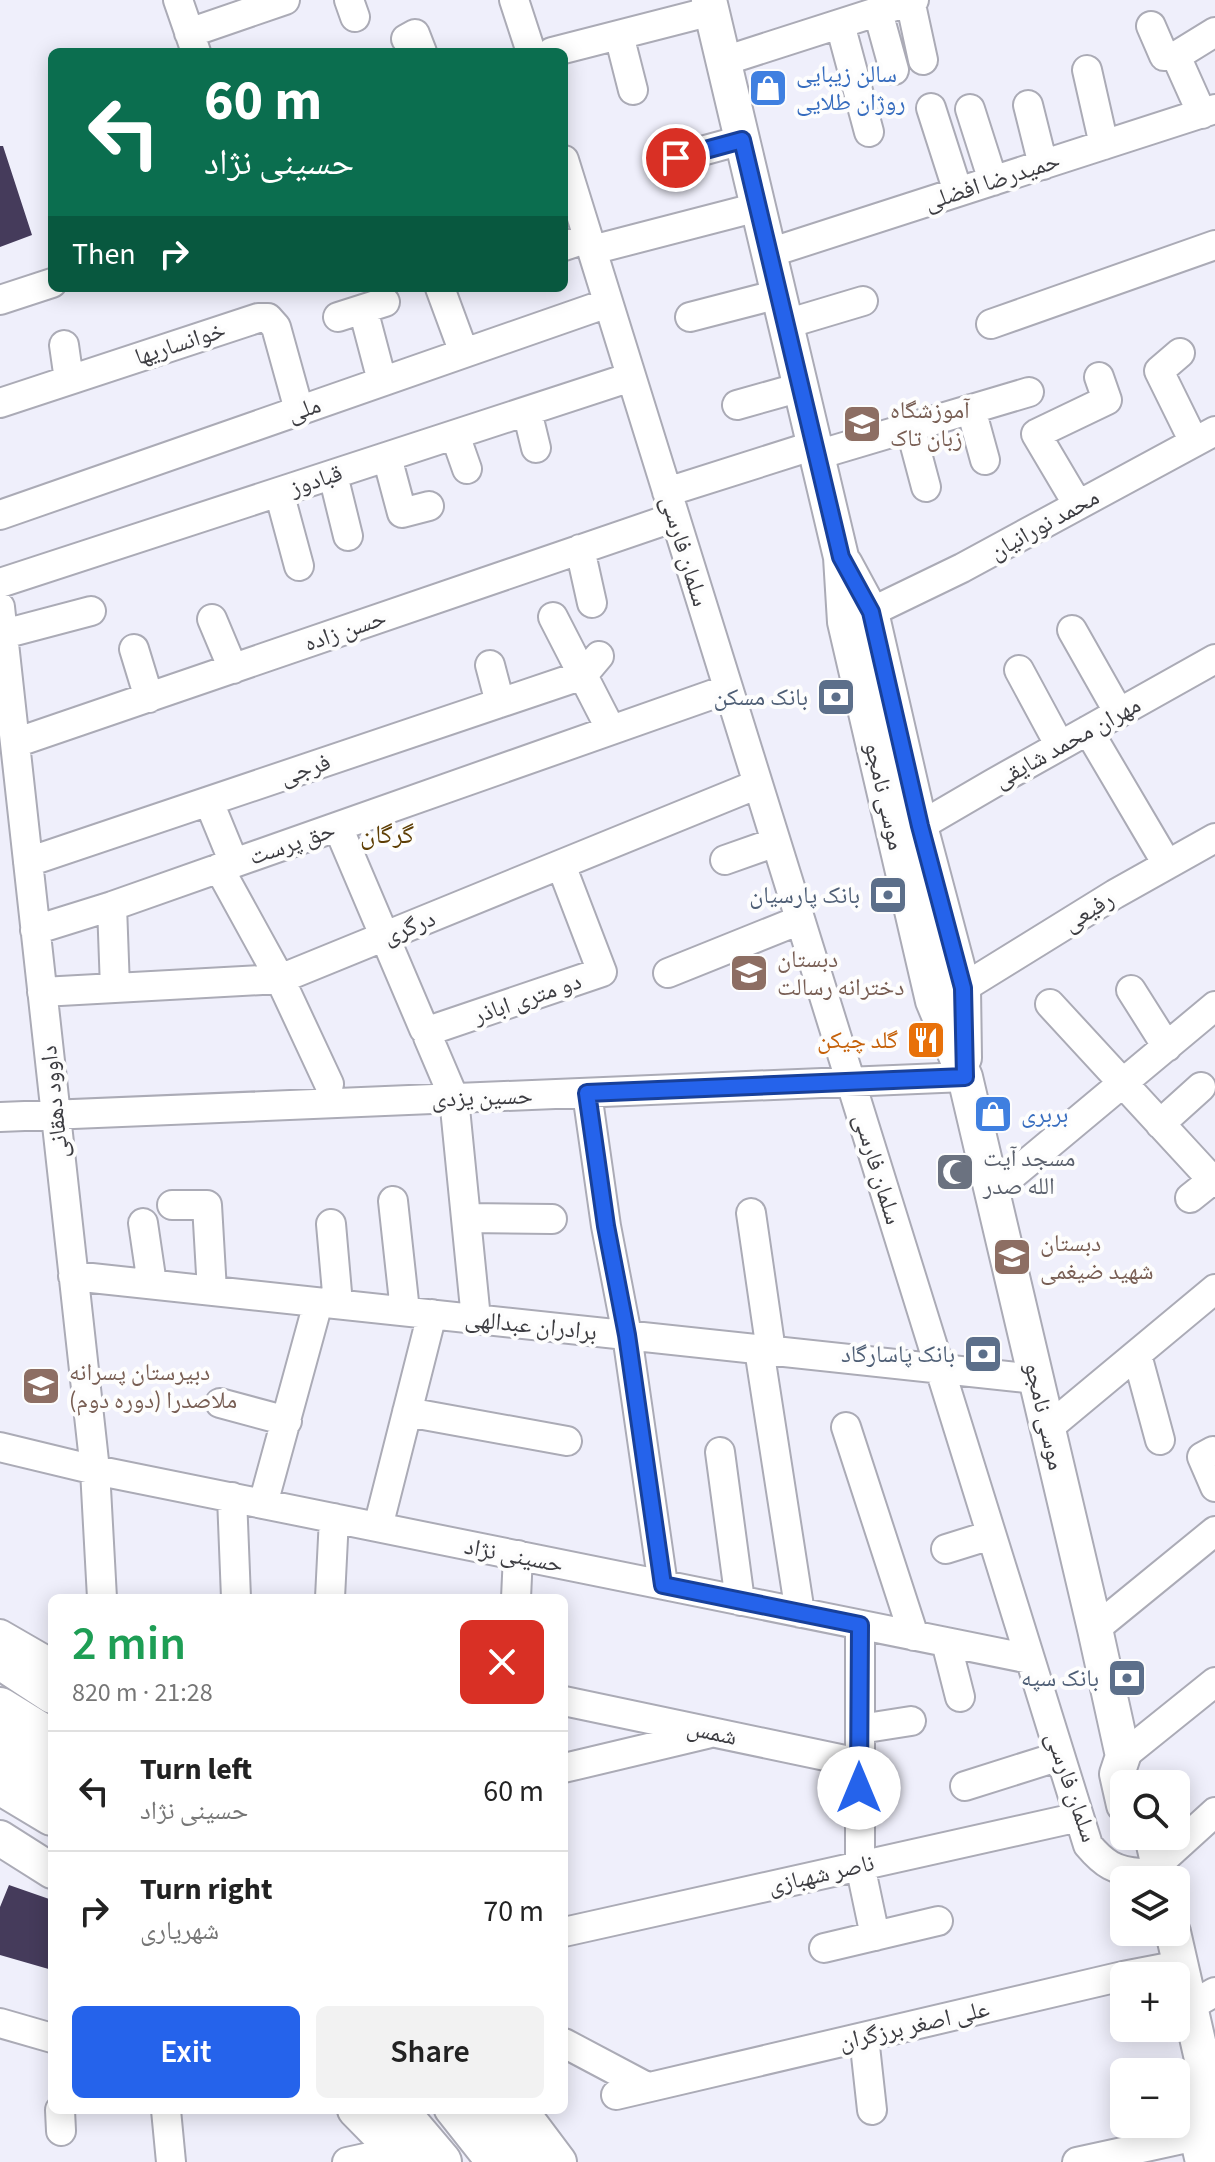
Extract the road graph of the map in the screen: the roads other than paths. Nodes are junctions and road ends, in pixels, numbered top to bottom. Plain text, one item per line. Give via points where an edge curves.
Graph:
1 (178, 0) edge
2 (285, 0) edge
3 (514, 0) edge
4 (911, 0) edge
5 (255, 5) edge
6 (711, 6) edge
7 (878, 12) junction
8 (840, 24) junction
9 (1151, 26) dead end
10 (1215, 32) edge
11 (619, 35) junction
12 (193, 42) edge
13 (530, 48) edge
14 (568, 48) edge
15 (1176, 56) junction
16 (923, 60) dead end
17 (724, 61) junction
18 (894, 70) dead end
19 (1087, 70) dead end
20 (633, 90) dead end
21 (1028, 105) dead end
22 (931, 108) dead end
23 (970, 109) dead end
24 (1208, 112) edge
25 (869, 132) dead end
26 (742, 140) junction
27 (1104, 145) junction
28 (676, 158) dead end
29 (1043, 165) junction
30 (568, 179) edge
31 (993, 181) junction
32 (958, 192) junction
33 (758, 207) junction
34 (582, 245) edge
35 (1215, 245) edge
36 (769, 253) junction
37 (48, 284) edge
38 (441, 292) edge
39 (0, 300) edge
40 (863, 301) dead end
41 (608, 303) junction
42 (362, 309) dead end
43 (783, 309) junction
44 (690, 317) dead end
45 (991, 324) dead end
46 (64, 345) dead end
47 (464, 353) junction
48 (1180, 353) dead end
49 (631, 377) junction
50 (1099, 377) dead end
51 (69, 380) junction
52 (382, 381) junction
53 (801, 387) junction
54 (1018, 395) dead end
55 (0, 403) edge
56 (737, 405) dead end
57 (971, 409) junction
58 (299, 410) junction
59 (527, 411) junction
60 (910, 427) junction
61 (455, 435) junction
62 (1204, 437) edge
63 (536, 448) dead end
64 (816, 450) junction
65 (387, 457) junction
66 (985, 460) dead end
67 (467, 469) dead end
68 (333, 475) junction
69 (926, 487) dead end
70 (279, 492) junction
71 (671, 504) junction
72 (1078, 505) junction
73 (429, 506) dead end
74 (0, 515) edge
75 (348, 536) dead end
76 (580, 549) junction
77 (841, 557) junction
78 (299, 566) dead end
79 (0, 583) edge
80 (592, 603) dead end
81 (0, 607) edge
82 (91, 611) dead end
83 (871, 612) junction
84 (553, 617) dead end
85 (212, 619) dead end
86 (1072, 630) dead end
87 (2, 635) edge
88 (134, 649) dead end
89 (1215, 659) edge
90 (490, 665) dead end
91 (591, 666) junction
92 (233, 669) junction
93 (1019, 670) dead end
94 (728, 689) junction
95 (149, 698) junction
96 (500, 703) junction
97 (6, 711) edge
98 (1119, 713) junction
99 (611, 730) junction
100 (1088, 730) junction
101 (15, 743) junction
102 (1060, 746) junction
103 (758, 784) junction
104 (209, 802) junction
105 (11, 803) edge
106 (338, 827) junction
107 (907, 829) junction
108 (1215, 838) edge
109 (776, 842) junction
110 (725, 860) dead end
111 (28, 862) junction
112 (1167, 864) junction
113 (227, 865) junction
114 (561, 865) junction
115 (112, 906) junction
116 (800, 920) junction
117 (35, 930) junction
118 (385, 937) junction
119 (668, 973) dead end
120 (280, 979) junction
121 (115, 988) junction
122 (963, 988) junction
123 (1131, 990) dead end
124 (42, 992) junction
125 (1050, 1004) dead end
126 (1215, 1006) edge
127 (429, 1032) junction
128 (1167, 1047) junction
129 (965, 1077) junction
130 (850, 1081) junction
131 (1123, 1083) junction
132 (329, 1084) dead end
133 (1201, 1087) dead end
134 (587, 1093) junction
135 (454, 1098) junction
136 (56, 1115) junction
137 (0, 1117) edge
138 (1160, 1124) junction
139 (1208, 1185) edge
140 (992, 1192) junction
141 (393, 1201) dead end
142 (172, 1205) dead end
143 (751, 1213) dead end
144 (466, 1218) junction
145 (552, 1219) dead end
146 (143, 1223) dead end
147 (331, 1224) dead end
148 (73, 1276) junction
149 (152, 1284) junction
150 (1215, 1289) edge
151 (212, 1291) junction
152 (326, 1309) junction
153 (419, 1313) junction
154 (476, 1319) junction
155 (627, 1335) junction
156 (765, 1350) junction
157 (1137, 1355) junction
158 (939, 1369) junction
159 (1036, 1379) junction
160 (220, 1403) dead end
161 (407, 1412) junction
162 (287, 1421) junction
163 (846, 1427) dead end
164 (1048, 1428) junction
165 (1160, 1440) dead end
166 (567, 1441) dead end
167 (0, 1447) edge
168 (1213, 1451) edge
169 (720, 1452) dead end
170 (95, 1470) junction
171 (1215, 1487) edge
172 (232, 1497) junction
173 (263, 1504) junction
174 (334, 1518) junction
175 (378, 1527) junction
176 (1215, 1531) edge
177 (991, 1535) junction
178 (946, 1549) dead end
179 (518, 1555) junction
180 (663, 1585) junction
181 (102, 1594) edge
182 (236, 1594) edge
183 (330, 1594) edge
184 (516, 1594) edge
185 (740, 1601) junction
186 (800, 1613) junction
187 (860, 1625) junction
188 (1095, 1629) junction
189 (0, 1634) edge
190 (914, 1636) junction
191 (946, 1642) junction
192 (1030, 1659) junction
193 (0, 1662) edge
194 (48, 1662) edge
195 (1215, 1682) edge
196 (48, 1693) edge
197 (958, 1697) dead end
198 (568, 1702) edge
199 (0, 1708) edge
200 (911, 1721) dead end
201 (860, 1729) junction
202 (715, 1733) junction
203 (0, 1736) edge
204 (48, 1738) edge
205 (1060, 1756) junction
206 (0, 1759) edge
207 (859, 1763) junction
208 (48, 1766) edge
209 (568, 1767) edge
210 (1131, 1770) edge
211 (0, 1784) edge
212 (965, 1786) dead end
213 (48, 1789) edge
214 (1215, 1812) edge
215 (48, 1813) edge
216 (1079, 1817) junction
217 (0, 1838) edge
218 (860, 1865) junction
219 (1112, 1866) edge
220 (1151, 1866) edge
221 (48, 1868) edge
222 (938, 1921) dead end
223 (568, 1931) edge
224 (875, 1936) junction
225 (824, 1948) dead end
226 (1110, 1979) edge
227 (0, 2023) edge
228 (1190, 2023) edge
229 (48, 2037) edge
230 (864, 2037) junction
231 (568, 2045) edge
232 (647, 2087) junction
233 (616, 2095) dead end
234 (872, 2110) dead end
235 (166, 2114) edge
236 (358, 2114) edge
237 (400, 2114) edge
238 (432, 2114) edge
239 (452, 2114) edge
240 (482, 2114) edge
241 (523, 2114) edge
242 (1208, 2136) edge
243 (394, 2158) edge
244 (171, 2162) edge
245 (347, 2162) edge
246 (441, 2162) edge
247 (470, 2162) edge
248 (490, 2162) edge
249 (521, 2162) edge
250 (559, 2162) edge
251 (1077, 2162) edge

1 - 12 street
2 - 5 street
3 - 13 street
4 - 7 street
4 - 16 street
5 - 12 street
6 - 11 street
6 - 17 main road, موسی نامجو
7 - 8 street
7 - 18 street
8 - 17 street
8 - 25 street
9 - 15 street via 1164,56
10 - 15 street
11 - 14 street
11 - 20 street
15 - 24 street
17 - 26 main road, موسی نامجو
19 - 27 street
21 - 29 street
22 - 32 street
23 - 31 street
24 - 27 street, حمیدرضا افضلی
26 - 28 street
26 - 33 main road, موسی نامجو
27 - 29 street, حمیدرضا افضلی
29 - 31 street, حمیدرضا افضلی
30 - 34 street, سلمان فارسی
31 - 32 street, حمیدرضا افضلی
32 - 36 street, حمیدرضا افضلی
33 - 34 street
33 - 36 main road, موسی نامجو
34 - 41 street, سلمان فارسی
35 - 45 street
36 - 43 main road, موسی نامجو
37 - 39 street
38 - 47 street
40 - 43 street
41 - 47 street, ملی
41 - 49 street, سلمان فارسی
42 - 52 street
43 - 44 street
43 - 53 main road, موسی نامجو
46 - 51 street
47 - 52 street, ملی
48 - 62 street via 1159,371
49 - 59 street, قبادوز
49 - 71 street, سلمان فارسی
50 - 72 street via 1107,400 1036,434
51 - 55 street, خوانساریها
51 - 58 street, خوانساریها via 268,318 276,327
52 - 58 street, ملی
53 - 56 street
53 - 64 main road, موسی نامجو
54 - 57 street, حسن زاده
57 - 60 street, حسن زاده
57 - 66 street
58 - 74 street, ملی
59 - 61 street, قبادوز
59 - 63 street
60 - 64 street, حسن زاده
60 - 69 street
61 - 65 street, قبادوز
61 - 67 street
62 - 72 street, محمد نورانیان
64 - 71 street, حسن زاده
64 - 77 main road, موسی نامجو
65 - 68 street, قبادوز
65 - 73 street via 402,513
68 - 70 street, قبادوز
68 - 75 street
70 - 78 street
70 - 79 street, قبادوز
71 - 76 street, حسن زاده
71 - 94 street, سلمان فارسی
72 - 83 street, محمد نورانیان
76 - 80 street
76 - 92 street, حسن زاده
77 - 83 main road, موسی نامجو
77 - 107 main road, موسی نامجو via 845,622
81 - 87 street, داوود دهقانی
82 - 87 street
83 - 107 main road, موسی نامجو
84 - 91 street
85 - 92 street
86 - 98 street
87 - 97 street, داوود دهقانی
88 - 95 street
89 - 98 street, مهران محمد شایقی
90 - 96 street
91 - 96 street, فرجی
91 - 99 street
92 - 95 street, حسن زاده
93 - 102 street
94 - 99 street, حق پرست
94 - 103 street, سلمان فارسی
95 - 101 street, حسن زاده
96 - 104 street, فرجی
97 - 101 street, داوود دهقانی
98 - 100 street, مهران محمد شایقی
99 - 106 street, حق پرست
100 - 102 street, مهران محمد شایقی
100 - 112 street
101 - 105 street, داوود دهقانی
102 - 107 street, مهران محمد شایقی
103 - 109 street, سلمان فارسی
103 - 114 street, درگری
104 - 111 street, فرجی
104 - 113 street
105 - 111 street, داوود دهقانی
106 - 113 street, حق پرست
106 - 118 street
107 - 122 main road, موسی نامجو
107 - 129 main road, موسی نامجو via 933,1001
108 - 112 street, رفیعی
109 - 110 street
109 - 116 street, سلمان فارسی
111 - 117 street, داوود دهقانی
112 - 122 street, رفیعی
113 - 115 street, حق پرست
113 - 120 street
114 - 118 street, درگری
114 - 127 street, دو متری اباذر via 602,972
115 - 117 street, حق پرست
115 - 121 street
116 - 119 street
116 - 130 street, سلمان فارسی
117 - 124 street, داوود دهقانی
118 - 120 street, درگری
118 - 127 street
120 - 121 street, درگری
120 - 132 street
121 - 124 street, درگری
122 - 129 main road, موسی نامجو
123 - 128 street
124 - 136 street, داوود دهقانی
125 - 131 street
126 - 128 street
127 - 135 street
128 - 131 street
129 - 130 street, حسین یزدی
129 - 140 main road, موسی نامجو
130 - 134 street, حسین یزدی
130 - 158 street, سلمان فارسی
131 - 138 street
131 - 140 street
133 - 138 street
134 - 135 street, حسین یزدی
134 - 155 street
135 - 136 street, حسین یزدی
135 - 144 street
136 - 137 street, حسین یزدی
136 - 148 street, داوود دهقانی
138 - 139 street
140 - 159 main road, موسی نامجو
141 - 153 street
142 - 151 street via 207,1205
143 - 156 street
144 - 145 street
144 - 154 street
146 - 149 street
147 - 152 street
148 - 149 street, برادران عبدالهی
148 - 170 street, داوود دهقانی
149 - 151 street, برادران عبدالهی
150 - 157 street
151 - 152 street, برادران عبدالهی
152 - 153 street, برادران عبدالهی
152 - 162 street
153 - 154 street, برادران عبدالهی
153 - 161 street
154 - 155 street, برادران عبدالهی
155 - 156 street, برادران عبدالهی
155 - 180 street
156 - 158 street, برادران عبدالهی
156 - 186 street
157 - 164 street
157 - 165 street
158 - 159 street, برادران عبدالهی
158 - 177 street, سلمان فارسی
159 - 164 main road, موسی نامجو
160 - 162 street
161 - 166 street
161 - 175 street
162 - 173 street
163 - 190 street
164 - 188 main road, موسی نامجو
167 - 170 street, حسینی نژاد
168 - 171 street via 1202,1457
169 - 185 street
170 - 172 street, حسینی نژاد
170 - 181 street, داوود دهقانی
172 - 173 street, حسینی نژاد
172 - 182 street
173 - 174 street, حسینی نژاد
174 - 175 street, حسینی نژاد
174 - 183 street
175 - 179 street, حسینی نژاد
176 - 188 street
177 - 178 street
177 - 192 street, سلمان فارسی
179 - 180 street, حسینی نژاد
179 - 184 street
180 - 185 street, حسینی نژاد
185 - 186 street, حسینی نژاد
186 - 187 street, حسینی نژاد
187 - 190 street, حسینی نژاد
187 - 201 street
188 - 210 main road, موسی نامجو
189 - 194 street
190 - 191 street, حسینی نژاد
191 - 192 street, حسینی نژاد
191 - 197 street
192 - 205 street, سلمان فارسی
193 - 196 main road
195 - 210 street
198 - 202 street, شمس
199 - 204 highway
200 - 201 street
201 - 207 street
202 - 207 street, شمس
202 - 209 street
203 - 208 street
205 - 212 street
205 - 216 street, سلمان فارسی
206 - 213 street
207 - 218 street
211 - 215 highway
214 - 220 street
216 - 218 street, ناصر شهبازی
216 - 219 street, سلمان فارسی via 1088,1845
217 - 221 main road
218 - 223 street, ناصر شهبازی
218 - 224 street
222 - 224 street
224 - 225 street
226 - 230 street, علی اصغر برزگران
227 - 229 street
228 - 242 main road
230 - 232 street, علی اصغر برزگران
230 - 234 street
231 - 232 street
232 - 233 street, علی اصغر برزگران
235 - 244 street
236 - 243 main road
237 - 246 highway
238 - 247 street
239 - 248 street
240 - 249 highway
241 - 250 main road
242 - 251 street
243 - 245 street

